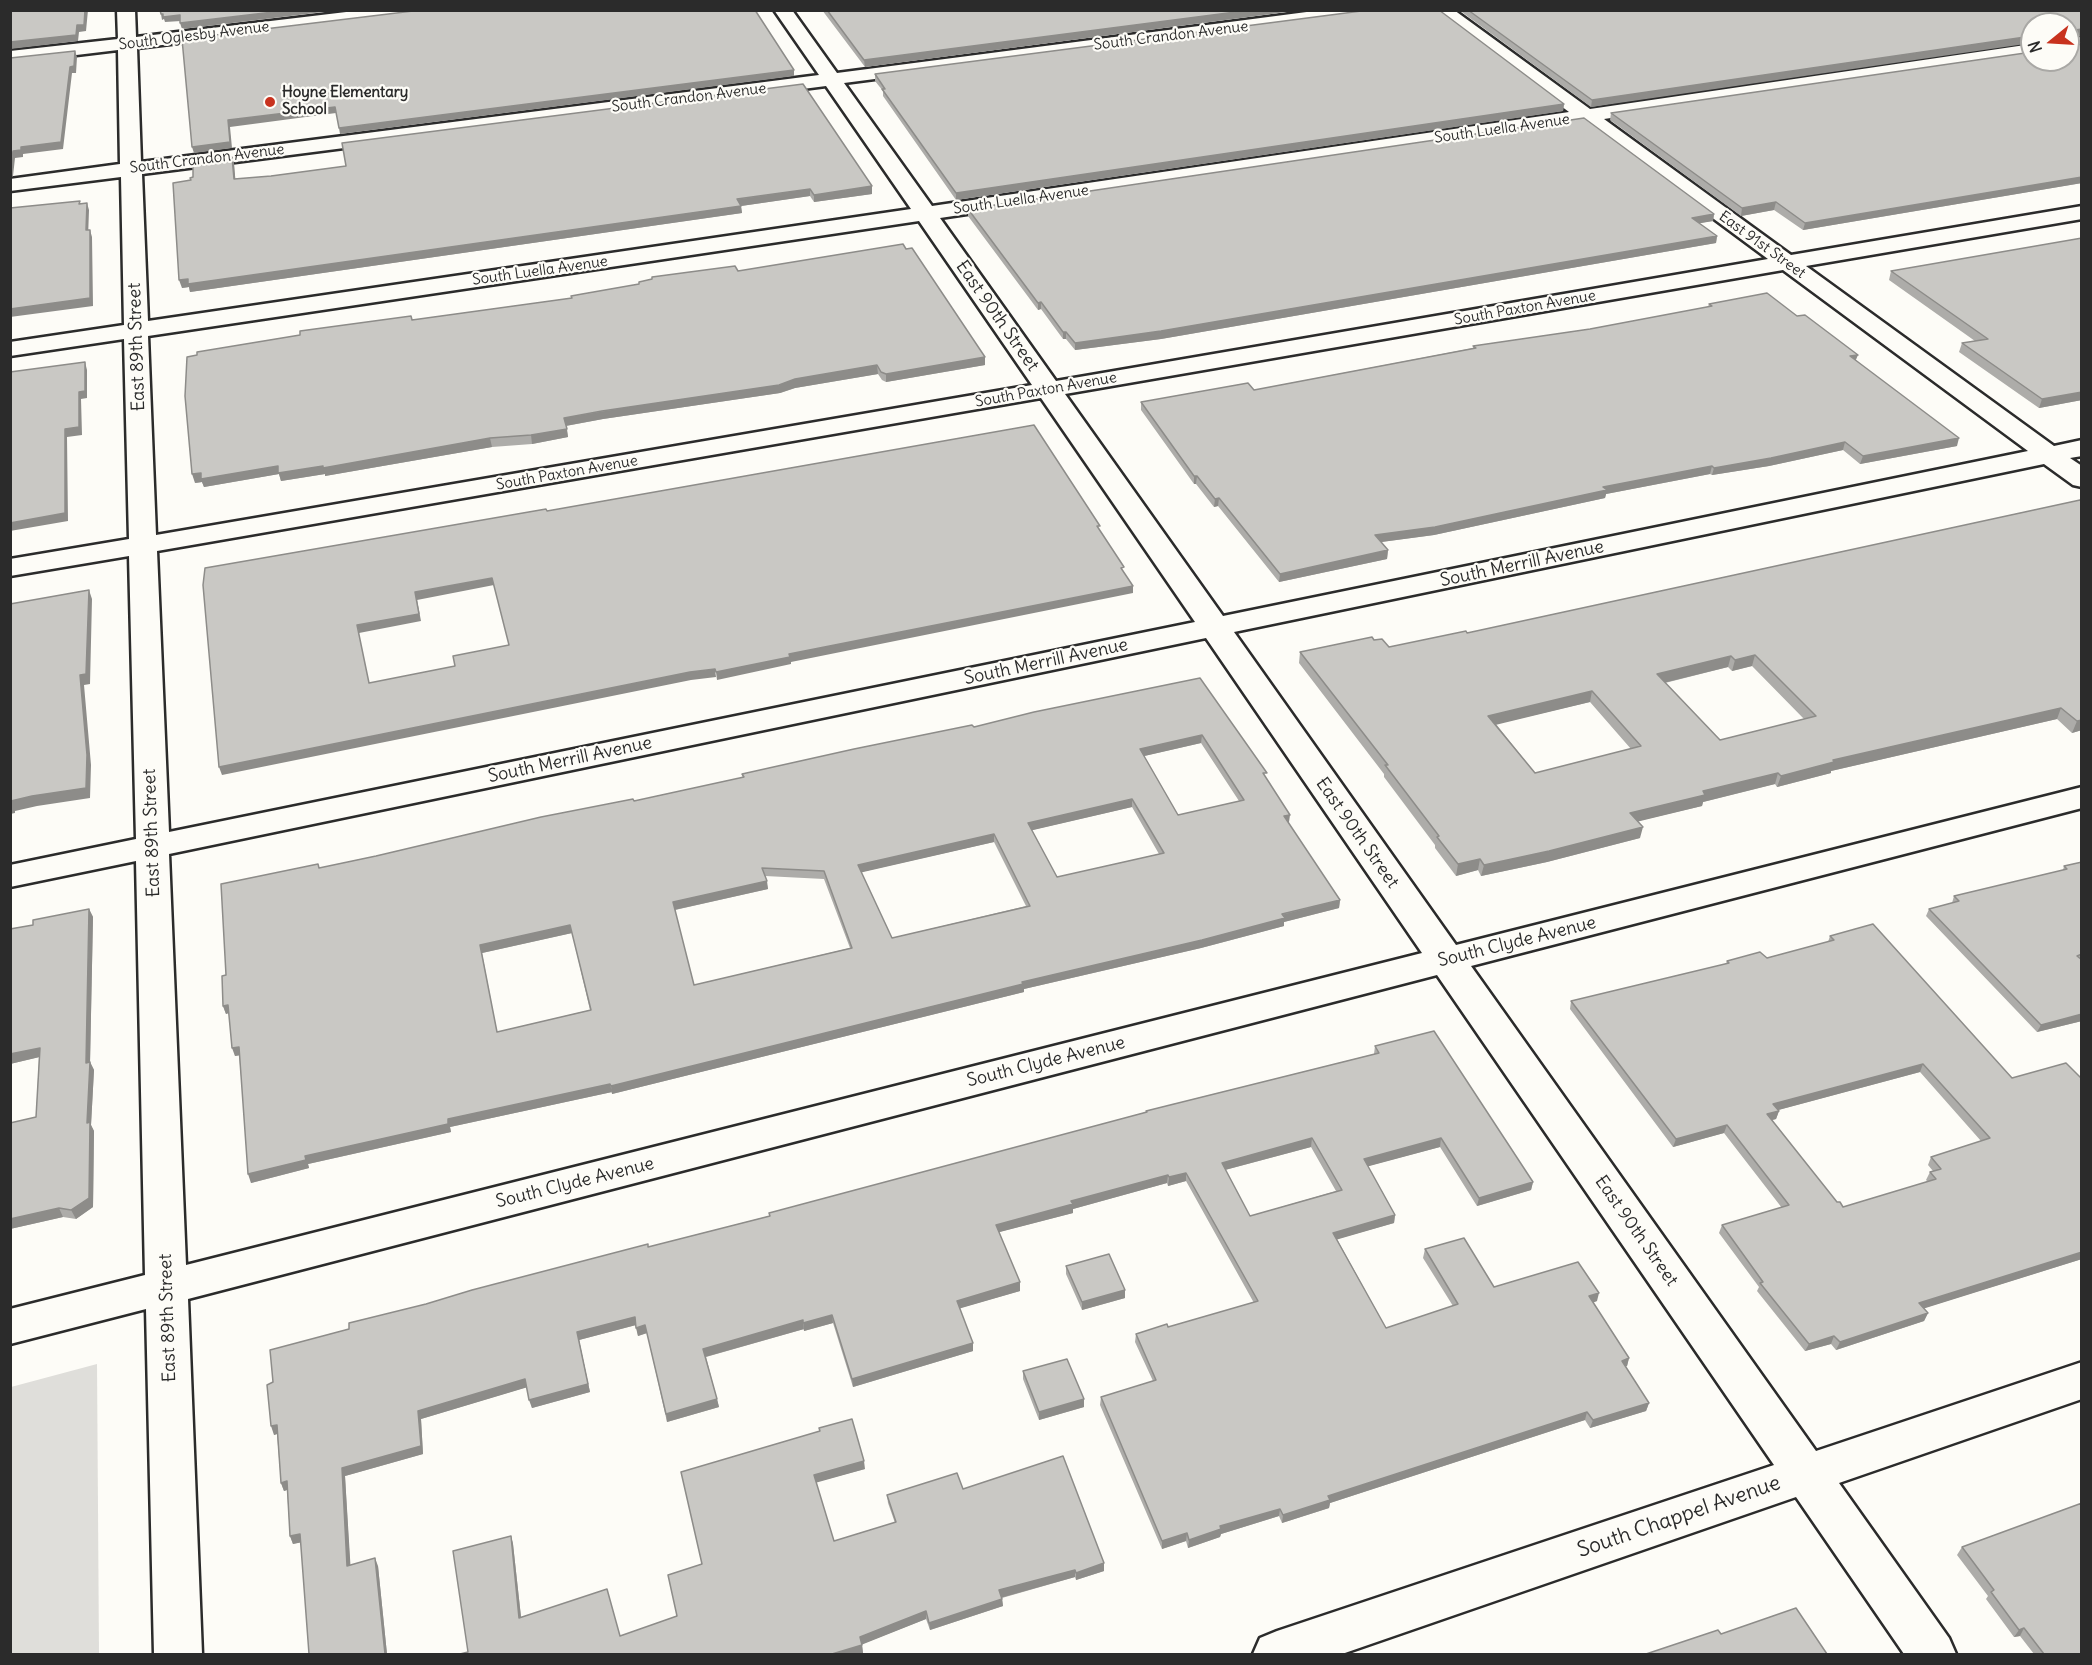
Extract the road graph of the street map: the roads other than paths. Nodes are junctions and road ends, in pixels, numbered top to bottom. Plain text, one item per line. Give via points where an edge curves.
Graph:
1 (126, 10) edge
2 (414, 10) edge
3 (783, 10) edge
4 (1368, 10) edge
5 (1442, 10) edge
6 (127, 44) junction
7 (2020, 52) edge
8 (10, 57) edge
9 (831, 79) junction
10 (1586, 116) junction
11 (130, 169) junction
12 (10, 185) edge
13 (2082, 212) edge
14 (925, 214) junction
15 (1787, 263) junction
16 (136, 330) junction
17 (10, 349) edge
18 (1048, 390) junction
19 (2082, 448) edge
20 (2049, 455) junction
21 (2082, 479) edge
22 (143, 546) junction
23 (10, 568) edge
24 (1214, 627) junction
25 (2082, 797) edge
26 (153, 846) junction
27 (10, 876) edge
28 (1447, 960) junction
29 (166, 1287) junction
30 (10, 1327) edge
31 (2082, 1380) edge
32 (1806, 1474) junction
33 (178, 1654) edge
34 (1277, 1654) edge
35 (1932, 1654) edge

1 - 6 street, East 89th Street
2 - 6 street, South Oglesby Avenue
3 - 9 street, East 90th Street
4 - 9 street, South Crandon Avenue
5 - 10 street, East 91st Street
6 - 8 street, South Oglesby Avenue
6 - 11 street, East 89th Street
7 - 10 street, South Luella Avenue
9 - 11 street, South Crandon Avenue
9 - 14 street, East 90th Street
10 - 14 street, South Luella Avenue
10 - 15 street, East 91st Street
11 - 12 street, South Crandon Avenue
11 - 16 street, East 89th Street
13 - 15 street, South Paxton Avenue
14 - 16 street, South Luella Avenue
14 - 18 street, East 90th Street
15 - 18 street, South Paxton Avenue
15 - 20 street, East 91st Street
16 - 17 street, South Luella Avenue
16 - 22 street, East 89th Street
18 - 22 street, South Paxton Avenue
18 - 24 street, East 90th Street
19 - 20 street, South Merrill Avenue
20 - 21 street, East 91st Street
20 - 24 street, South Merrill Avenue
22 - 23 street, South Paxton Avenue
22 - 26 street, East 89th Street
24 - 26 street, South Merrill Avenue
24 - 28 street, East 90th Street
25 - 28 street, South Clyde Avenue
26 - 27 street, South Merrill Avenue
26 - 29 street, East 89th Street
28 - 29 street, South Clyde Avenue
28 - 32 street, East 90th Street
29 - 30 street, South Clyde Avenue
29 - 33 street, East 89th Street
31 - 32 street, South Chappel Avenue
32 - 34 street, South Chappel Avenue
32 - 35 street, East 90th Street

